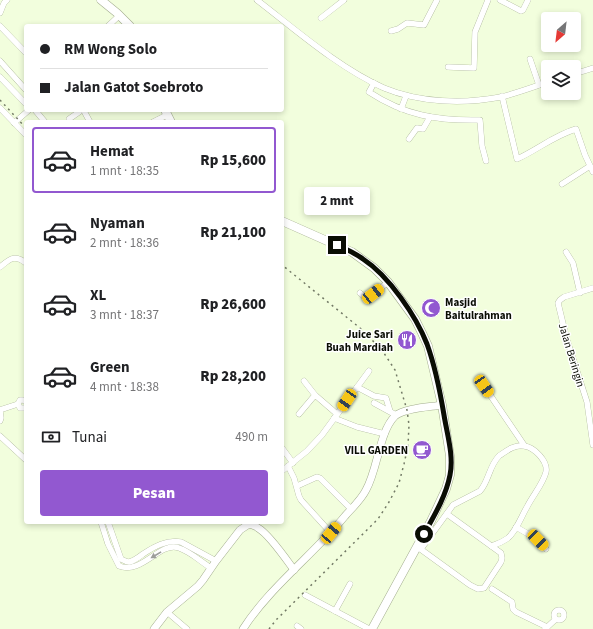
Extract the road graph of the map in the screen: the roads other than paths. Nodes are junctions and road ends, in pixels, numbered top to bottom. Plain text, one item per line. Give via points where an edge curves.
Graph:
1 (7, 0) edge
2 (101, 0) edge
3 (256, 0) edge
4 (333, 0) edge
5 (488, 0) edge
6 (500, 0) edge
7 (528, 0) edge
8 (434, 1) edge
9 (341, 2) edge
10 (0, 13) edge
11 (120, 15) junction
12 (321, 18) dead end
13 (110, 24) edge
14 (128, 24) edge
15 (0, 26) edge
16 (392, 31) dead end
17 (24, 51) edge
18 (530, 59) dead end
19 (0, 61) edge
20 (448, 67) dead end
21 (593, 68) edge
22 (581, 72) edge
23 (0, 77) edge
24 (374, 83) junction
25 (539, 86) joint
26 (24, 88) edge
27 (406, 96) junction
28 (502, 96) junction
29 (24, 102) edge
30 (0, 108) edge
31 (401, 109) junction
32 (27, 112) edge
33 (80, 112) edge
34 (82, 112) edge
35 (168, 116) edge
36 (430, 117) junction
37 (69, 120) edge
38 (88, 120) edge
39 (158, 120) edge
40 (14, 123) junction
41 (24, 133) edge
42 (409, 139) dead end
43 (486, 161) dead end
44 (592, 169) edge
45 (562, 184) dead end
46 (284, 222) edge
47 (566, 252) dead end
48 (24, 262) edge
49 (0, 267) edge
50 (388, 282) junction
51 (593, 288) edge
52 (580, 293) junction
53 (360, 294) dead end
54 (369, 371) dead end
55 (304, 381) dead end
56 (484, 386) dead end
57 (357, 387) junction
58 (315, 395) junction
59 (22, 402) edge
60 (374, 403) dead end
61 (442, 405) junction
62 (24, 408) edge
63 (0, 411) edge
64 (390, 411) junction
65 (299, 414) dead end
66 (396, 415) junction
67 (336, 416) junction
68 (0, 421) edge
69 (385, 434) junction
70 (0, 436) edge
71 (524, 445) junction
72 (593, 445) edge
73 (284, 452) edge
74 (24, 458) edge
75 (290, 465) junction
76 (284, 470) edge
77 (297, 486) junction
78 (351, 509) junction
79 (447, 514) junction
80 (102, 524) edge
81 (109, 524) edge
82 (248, 524) edge
83 (251, 524) edge
84 (516, 527) junction
85 (331, 533) junction
86 (180, 545) junction
87 (491, 546) junction
88 (419, 548) junction
89 (546, 549) dead end
90 (118, 560) junction
91 (216, 561) junction
92 (211, 568) junction
93 (294, 570) junction
94 (350, 584) dead end
95 (492, 589) dead end
96 (305, 595) dead end
97 (335, 611) junction
98 (167, 612) junction
99 (556, 619) dead end
100 (546, 628) edge
101 (154, 629) edge
102 (187, 629) edge
103 (243, 629) edge
104 (369, 629) edge
105 (372, 629) edge

1 - 10 street
2 - 11 main road
3 - 24 street via 345,66
4 - 9 street
5 - 20 street via 475,32 474,68
6 - 7 street via 521,11
8 - 16 street via 424,25 407,23
9 - 12 street
11 - 13 street
11 - 14 main road
15 - 17 street
18 - 25 street
19 - 26 street
21 - 22 street
23 - 29 street
24 - 27 street
24 - 31 street via 369,92
25 - 28 street
27 - 28 street via 427,100 469,100
27 - 31 street
28 - 44 street via 517,159 576,129 584,155
30 - 40 street
31 - 36 street
32 - 40 street
33 - 37 street
34 - 38 street
35 - 39 street
36 - 42 street via 423,130 417,128
36 - 43 street via 480,120
40 - 41 street
44 - 45 street
46 - 50 main road via 352,252
47 - 52 street via 573,263
48 - 49 street via 19,258 9,259
50 - 53 street via 369,298
50 - 61 main road via 422,332
51 - 52 street, Jalan Beringin
52 - 72 street, Jalan Beringin via 560,300 558,307 586,402
54 - 57 street
55 - 58 street
56 - 71 street
57 - 64 street via 374,396 386,398
57 - 67 street
58 - 65 street
58 - 67 street
59 - 62 street via 20,408
59 - 63 street
60 - 64 street
61 - 66 street via 407,410
61 - 88 main road via 450,456 450,475
63 - 68 street
64 - 66 street
66 - 69 street
67 - 69 street via 357,427
67 - 75 street via 307,451
69 - 78 street via 370,483
70 - 74 street
71 - 79 street via 515,446 499,457 491,467 480,491 453,505
71 - 84 street via 539,454 544,460 546,471
73 - 75 street
75 - 76 street
75 - 77 street
77 - 78 street via 320,478
77 - 85 street via 301,500
78 - 85 street
79 - 87 street
79 - 88 street
80 - 90 street via 108,544
81 - 90 street
82 - 91 street
83 - 93 street via 263,532
84 - 87 street via 506,540
84 - 89 street via 530,534
85 - 93 street
86 - 90 street via 163,550 137,566 119,566
86 - 91 street
86 - 92 street
87 - 88 street via 501,553 502,558 481,590 470,585
88 - 105 main road
91 - 92 street
92 - 98 street via 198,586
93 - 103 street
94 - 97 street
95 - 100 street via 512,602 513,610
96 - 97 street
97 - 104 street
98 - 101 street
98 - 102 street
99 - 100 street

